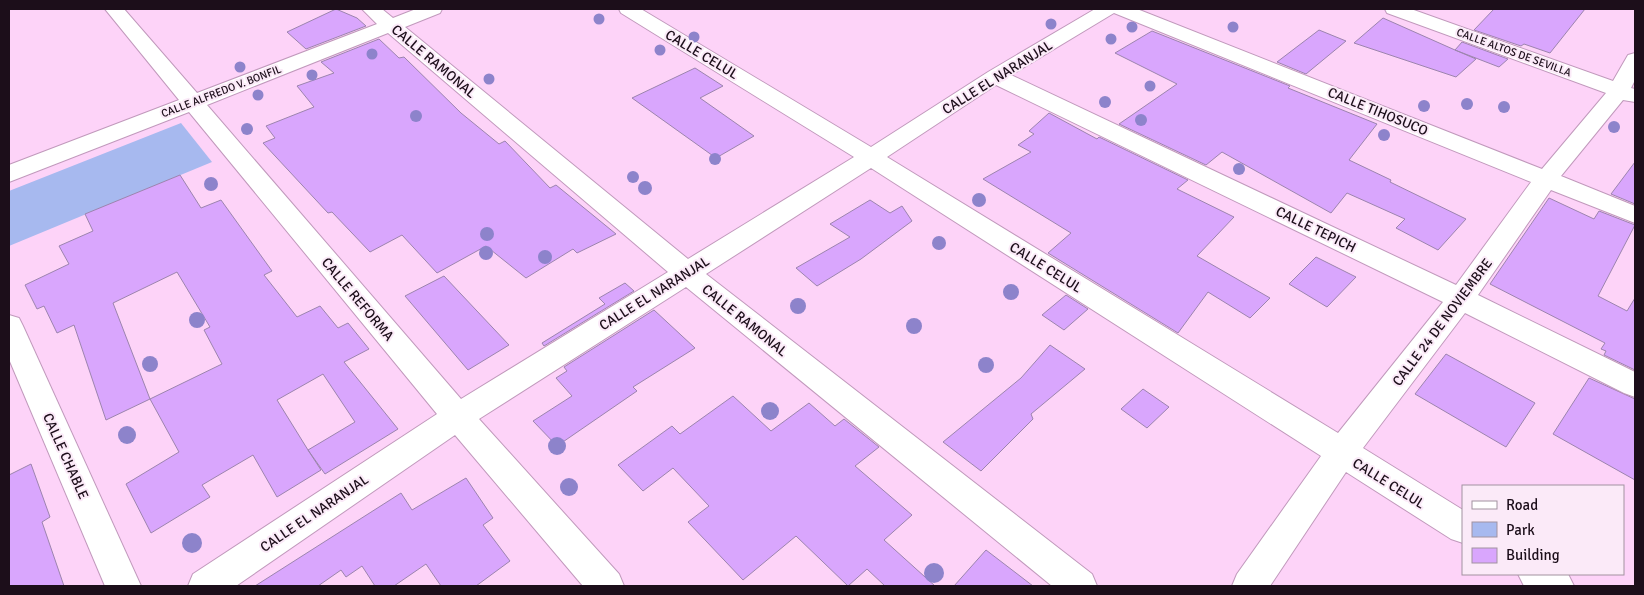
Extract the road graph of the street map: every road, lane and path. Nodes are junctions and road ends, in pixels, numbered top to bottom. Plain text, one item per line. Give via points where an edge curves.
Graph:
1 (114, 9) edge
2 (433, 9) edge
3 (628, 9) edge
4 (1108, 9) edge
5 (1120, 9) edge
6 (1394, 9) edge
7 (380, 17) edge
8 (1635, 59) edge
9 (995, 76) junction
10 (1627, 93) edge
11 (193, 102) junction
12 (871, 157) junction
13 (9, 174) edge
14 (1547, 178) junction
15 (1635, 215) edge
16 (687, 272) junction
17 (1461, 299) junction
18 (9, 326) edge
19 (1635, 385) edge
20 (458, 417) junction
21 (1342, 453) junction
22 (1462, 527) edge
23 (1538, 575) edge
24 (123, 586) edge
25 (206, 586) edge
26 (606, 586) edge
27 (1079, 586) edge
28 (1250, 586) edge
29 (1556, 586) edge

1 - 11 street, CALLE REFORMA
2 - 7 street, CALLE ALFREDO V. BONFIL
3 - 12 street, CALLE CELUL
4 - 9 street, CALLE EL NARANJAL
5 - 14 street, CALLE TIHOSUCO
6 - 10 street, CALLE ALTOS DE SEVILLA
7 - 11 street, CALLE ALFREDO V. BONFIL
7 - 16 street, CALLE RAMONAL
8 - 10 street, CALLE 24 DE NOVIEMBRE
9 - 12 street, CALLE EL NARANJAL
9 - 17 street, CALLE TEPICH
10 - 14 street, CALLE 24 DE NOVIEMBRE
11 - 13 street, CALLE ALFREDO V. BONFIL
11 - 20 street, CALLE REFORMA
12 - 16 street, CALLE EL NARANJAL
12 - 21 street, CALLE CELUL
14 - 15 street, CALLE TIHOSUCO
14 - 17 street, CALLE 24 DE NOVIEMBRE
16 - 20 street, CALLE EL NARANJAL
16 - 27 street, CALLE RAMONAL
17 - 19 street, CALLE TEPICH
17 - 21 street, CALLE 24 DE NOVIEMBRE
18 - 24 street, CALLE CHABLE
20 - 25 street, CALLE EL NARANJAL
20 - 26 street, CALLE REFORMA
21 - 22 street, CALLE CELUL
21 - 28 street, CALLE 24 DE NOVIEMBRE
23 - 29 street

